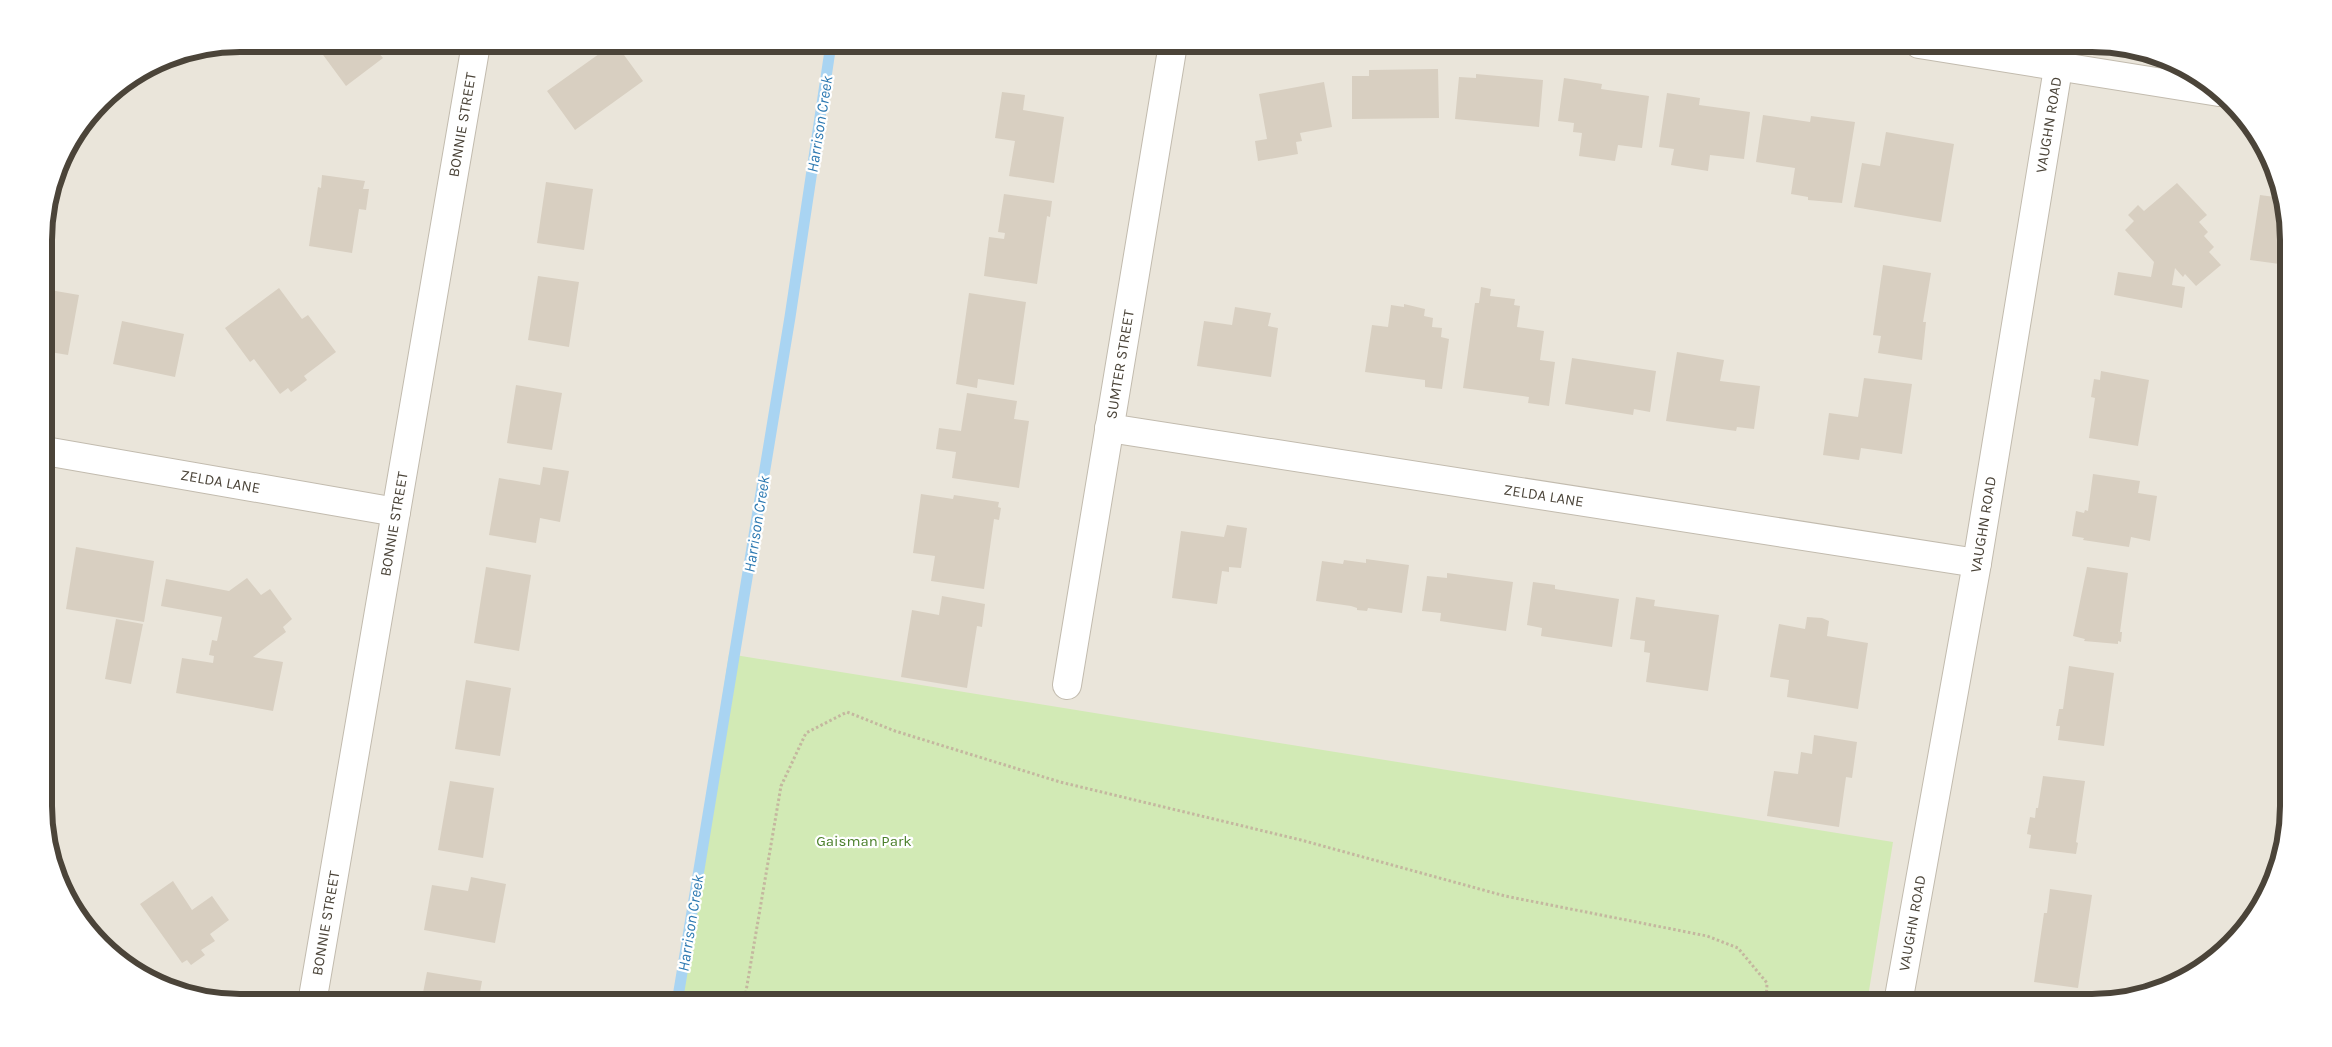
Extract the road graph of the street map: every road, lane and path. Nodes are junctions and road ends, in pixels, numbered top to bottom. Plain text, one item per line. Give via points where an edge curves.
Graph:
1 (475, 52) edge
2 (1172, 52) edge
3 (2022, 52) edge
4 (2060, 55) edge
5 (2202, 88) edge
6 (1109, 428) junction
7 (53, 452) edge
8 (396, 512) junction
9 (1977, 563) junction
10 (1067, 686) dead end
11 (314, 994) edge
12 (746, 994) edge
13 (1766, 994) edge
14 (1900, 994) edge

1 - 8 street, BONNIE STREET
2 - 6 street, SUMTER STREET
3 - 4 street
4 - 5 street
4 - 9 street, VAUGHN ROAD
6 - 9 street, ZELDA LANE
6 - 10 street, SUMTER STREET
7 - 8 street, ZELDA LANE
8 - 11 street, BONNIE STREET
9 - 14 street, VAUGHN ROAD
12 - 13 path via 781,786 806,733 847,712 895,732 1060,782 1301,840 1505,896 1707,936 1738,948 1767,982

